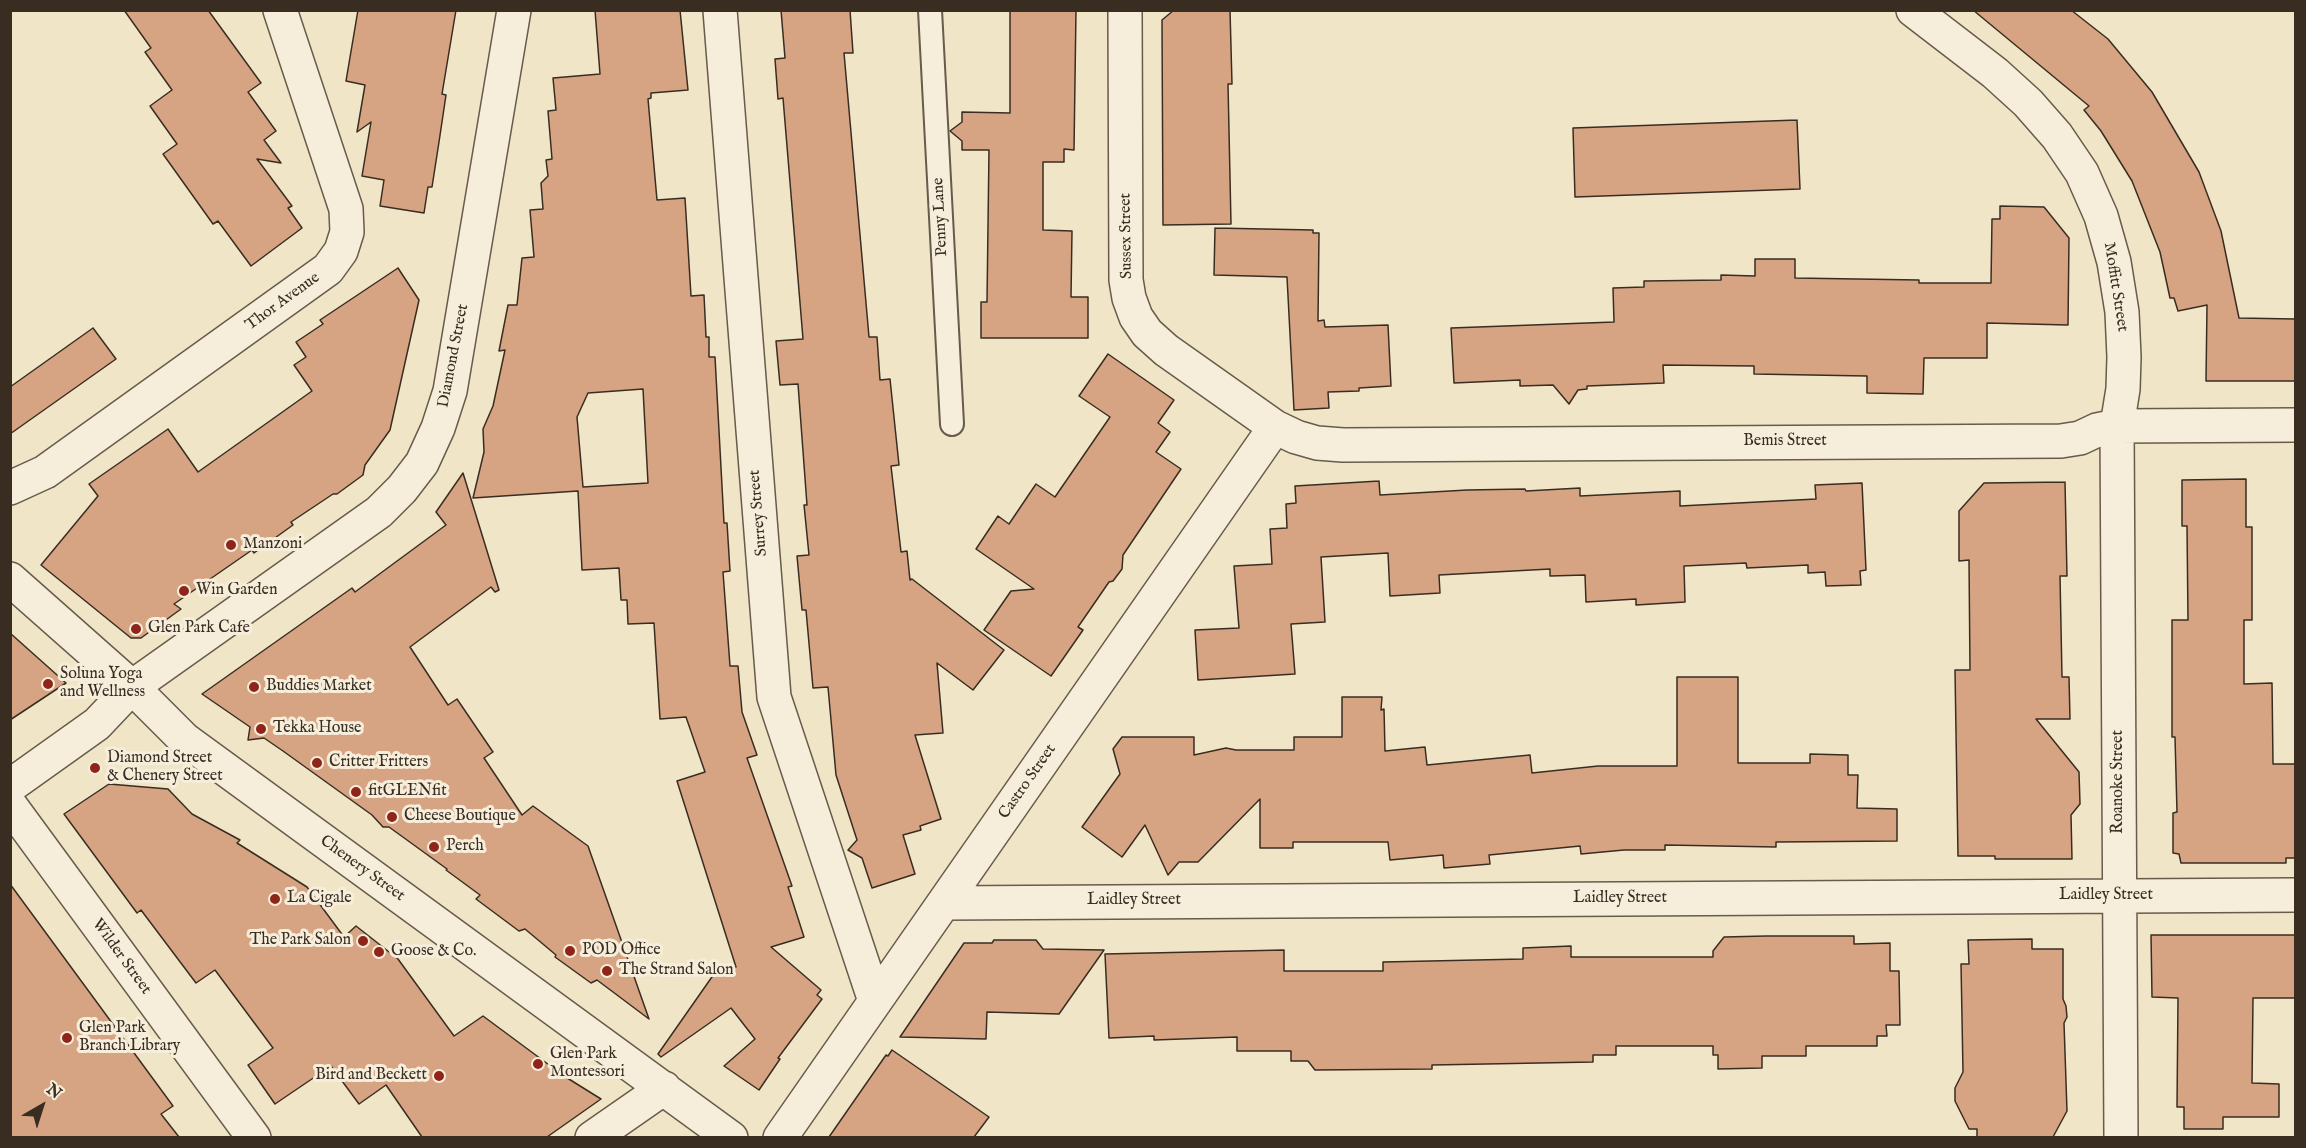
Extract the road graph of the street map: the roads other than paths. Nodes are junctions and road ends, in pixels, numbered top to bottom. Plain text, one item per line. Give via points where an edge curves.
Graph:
1 (280, 10) edge
2 (514, 10) edge
3 (720, 10) edge
4 (930, 10) edge
5 (1125, 10) edge
6 (1913, 10) edge
7 (952, 424) dead end
8 (2295, 425) edge
9 (2117, 426) junction
10 (1275, 427) junction
11 (10, 488) edge
12 (10, 579) edge
13 (132, 687) junction
14 (10, 786) edge
15 (10, 805) edge
16 (2295, 895) edge
17 (2120, 896) junction
18 (944, 903) junction
19 (875, 1001) junction
20 (664, 1088) junction
21 (254, 1137) edge
22 (592, 1137) edge
23 (731, 1137) edge
24 (780, 1137) edge
25 (2121, 1137) edge

1 - 11 street, Thor Avenue via 346,209 347,232 341,251 328,269 45,472
2 - 13 street, Diamond Street via 450,391 422,463 379,512
3 - 19 street, Surrey Street via 774,697
4 - 7 lane, Penny Lane
5 - 10 street, Sussex Street via 1129,298 1147,333 1166,350
6 - 9 street, Moffitt Street via 2028,103 2082,173 2101,216 2122,312 2123,389
8 - 9 street, Bemis Street
9 - 10 street, Bemis Street via 2061,441 1355,445 1317,443
9 - 17 street, Roanoke Street
10 - 18 street, Castro Street
12 - 13 street, Chenery Street
13 - 14 street, Diamond Street via 97,724
13 - 20 street, Chenery Street via 184,739
15 - 21 street, Wilder Street
16 - 17 street, Laidley Street
17 - 18 street, Laidley Street
17 - 25 street, Roanoke Street
18 - 19 street, Castro Street
19 - 24 street, Castro Street
20 - 22 street
20 - 23 street, Chenery Street

